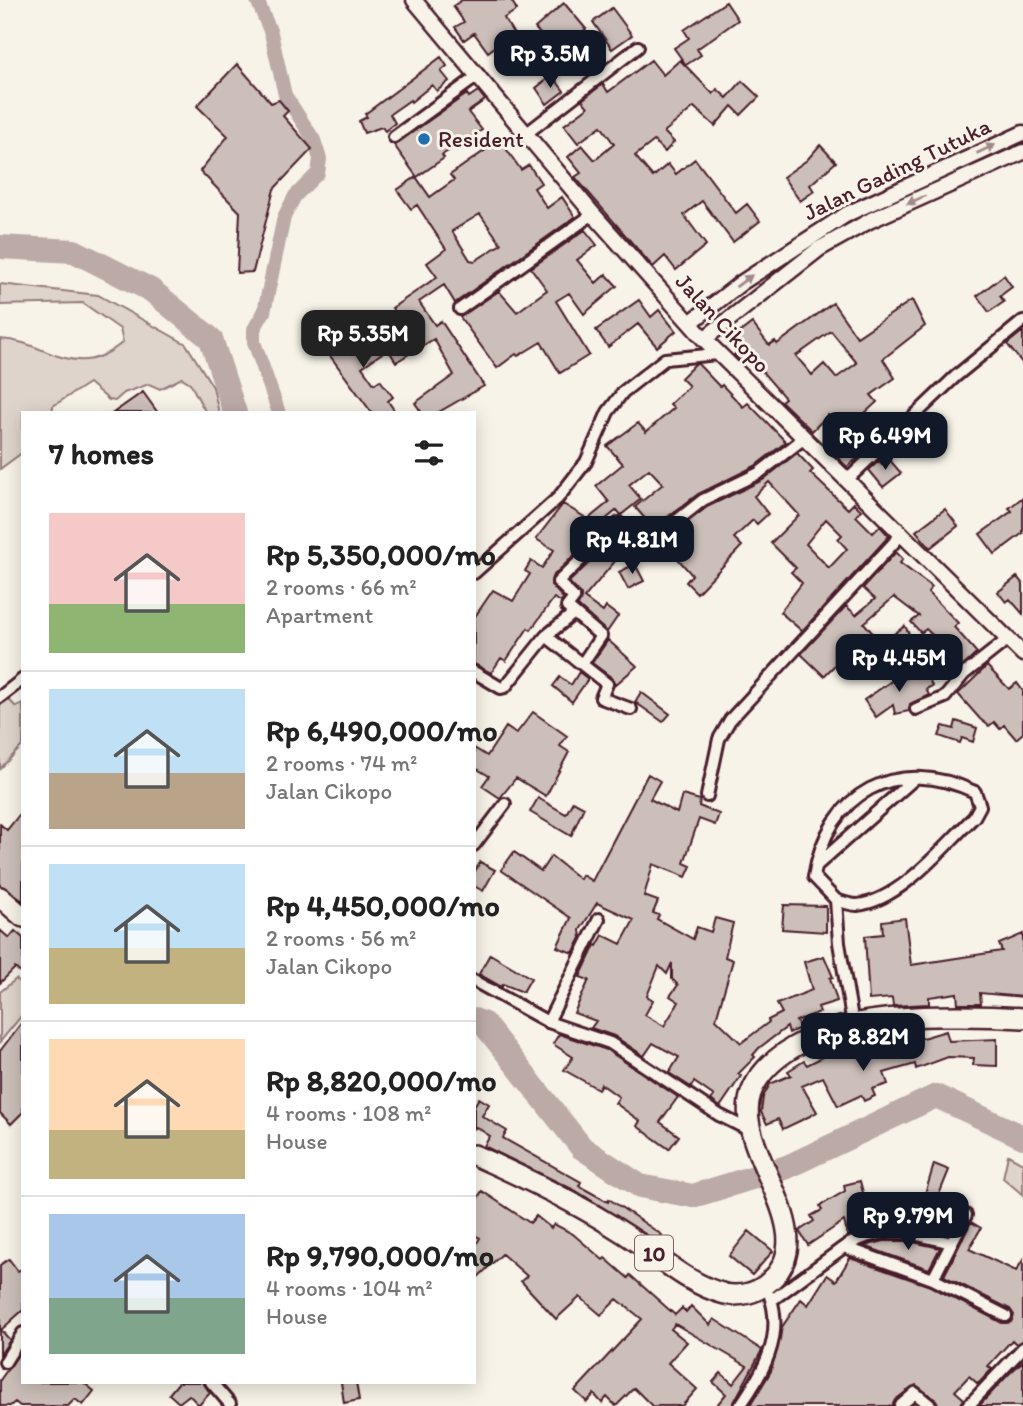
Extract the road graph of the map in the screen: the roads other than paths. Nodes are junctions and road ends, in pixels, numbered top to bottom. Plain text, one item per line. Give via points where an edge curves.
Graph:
1 (414, 0) edge
2 (638, 47) dead end
3 (479, 75) junction
4 (527, 133) junction
5 (1023, 133) edge
6 (394, 137) dead end
7 (1023, 152) edge
8 (593, 214) junction
9 (460, 309) dead end
10 (1023, 321) edge
11 (690, 323) junction
12 (704, 340) junction
13 (718, 354) junction
14 (803, 439) junction
15 (846, 481) junction
16 (901, 535) junction
17 (476, 571) edge
18 (574, 613) junction
19 (546, 636) junction
20 (1008, 639) junction
21 (1023, 654) edge
22 (582, 664) junction
23 (476, 673) edge
24 (21, 680) edge
25 (0, 697) edge
26 (632, 709) dead end
27 (916, 709) dead end
28 (914, 779) junction
29 (707, 796) dead end
30 (505, 804) dead end
31 (476, 842) edge
32 (816, 866) junction
33 (0, 897) edge
34 (836, 900) junction
35 (21, 915) edge
36 (599, 919) dead end
37 (476, 982) edge
38 (1023, 1018) edge
39 (548, 1022) junction
40 (853, 1024) junction
41 (754, 1136) junction
42 (476, 1156) edge
43 (966, 1216) dead end
44 (951, 1243) junction
45 (844, 1247) junction
46 (933, 1279) junction
47 (769, 1292) junction
48 (1006, 1316) dead end
49 (21, 1336) edge
50 (1023, 1348) edge
51 (2, 1362) edge
52 (213, 1384) edge
53 (230, 1404) dead end
54 (740, 1406) edge
55 (900, 1406) edge
56 (931, 1406) edge
57 (968, 1406) edge

1 - 3 street, Jalan Cikopo
2 - 4 street
3 - 4 street, Jalan Cikopo
3 - 6 street
4 - 8 street, Jalan Cikopo
11 -> 5 street, Jalan Gading Tutuka via 741,283 847,214
7 -> 12 street, Jalan Gading Tutuka via 871,220 819,249
8 - 9 street
8 - 11 street, Jalan Cikopo
10 - 15 street via 956,376
11 - 12 street, Jalan Cikopo
12 - 13 street, Jalan Cikopo
13 - 14 street, Jalan Cikopo
13 - 17 street via 665,359 623,392 596,444 558,498
14 - 15 street, Jalan Cikopo
14 - 18 street via 759,473 703,500 639,544 619,523 558,582 574,598 567,607
15 - 16 street, Jalan Cikopo
16 - 20 street, Jalan Cikopo
16 - 29 street via 723,729
18 - 19 street
18 - 22 street via 601,636
19 - 22 street
19 - 23 street via 505,687
20 - 21 street, Jalan Cikopo
20 - 27 street via 964,674 945,697
22 - 26 street via 607,684 601,698
24 - 25 street
28 - 32 street
28 - 32 street via 867,788 851,801 832,823
28 - 34 street via 955,782 975,792 980,806 914,875 885,895 857,905
30 - 31 street
32 - 34 street via 814,877
33 - 35 highway
34 - 40 street
36 - 39 street
37 - 39 street
38 - 40 highway
39 - 41 street via 610,1043
40 - 41 highway via 804,1041 766,1070 751,1094
41 - 47 highway via 787,1234 785,1263
42 - 47 highway, 10 via 578,1206 700,1285 727,1294
43 - 44 street
44 - 45 street via 883,1232
44 - 46 street
45 - 46 street
45 - 47 street
46 - 48 street
47 - 54 street via 771,1350 758,1381
49 - 51 street
50 - 57 street
52 - 53 street
55 - 56 street via 915,1393

